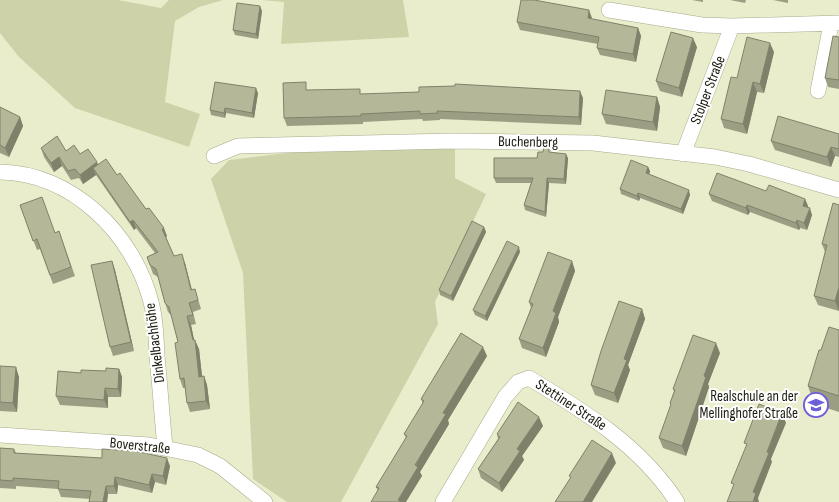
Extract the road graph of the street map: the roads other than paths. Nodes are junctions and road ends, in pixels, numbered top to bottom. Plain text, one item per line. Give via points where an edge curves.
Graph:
1 (609, 10) dead end
2 (835, 23) edge
3 (735, 26) junction
4 (818, 91) dead end
5 (683, 154) junction
6 (214, 156) dead end
7 (0, 172) edge
8 (839, 190) edge
9 (0, 435) edge
10 (165, 447) junction
11 (265, 502) edge
12 (442, 502) edge
13 (677, 502) edge

1 - 3 street via 694,24
2 - 3 street
2 - 4 street
3 - 5 street, Stolper Straße
5 - 6 street, Buchenberg via 593,143 452,141 238,146
5 - 8 street, Buchenberg via 749,164
7 - 10 street, Dinkelbachhöhe via 38,179 66,190 92,207 136,263 154,318
9 - 10 street, Boverstraße
10 - 11 street, Boverstraße via 209,460
12 - 13 street, Stettiner Straße via 505,397 518,382 528,378 622,440 661,479

